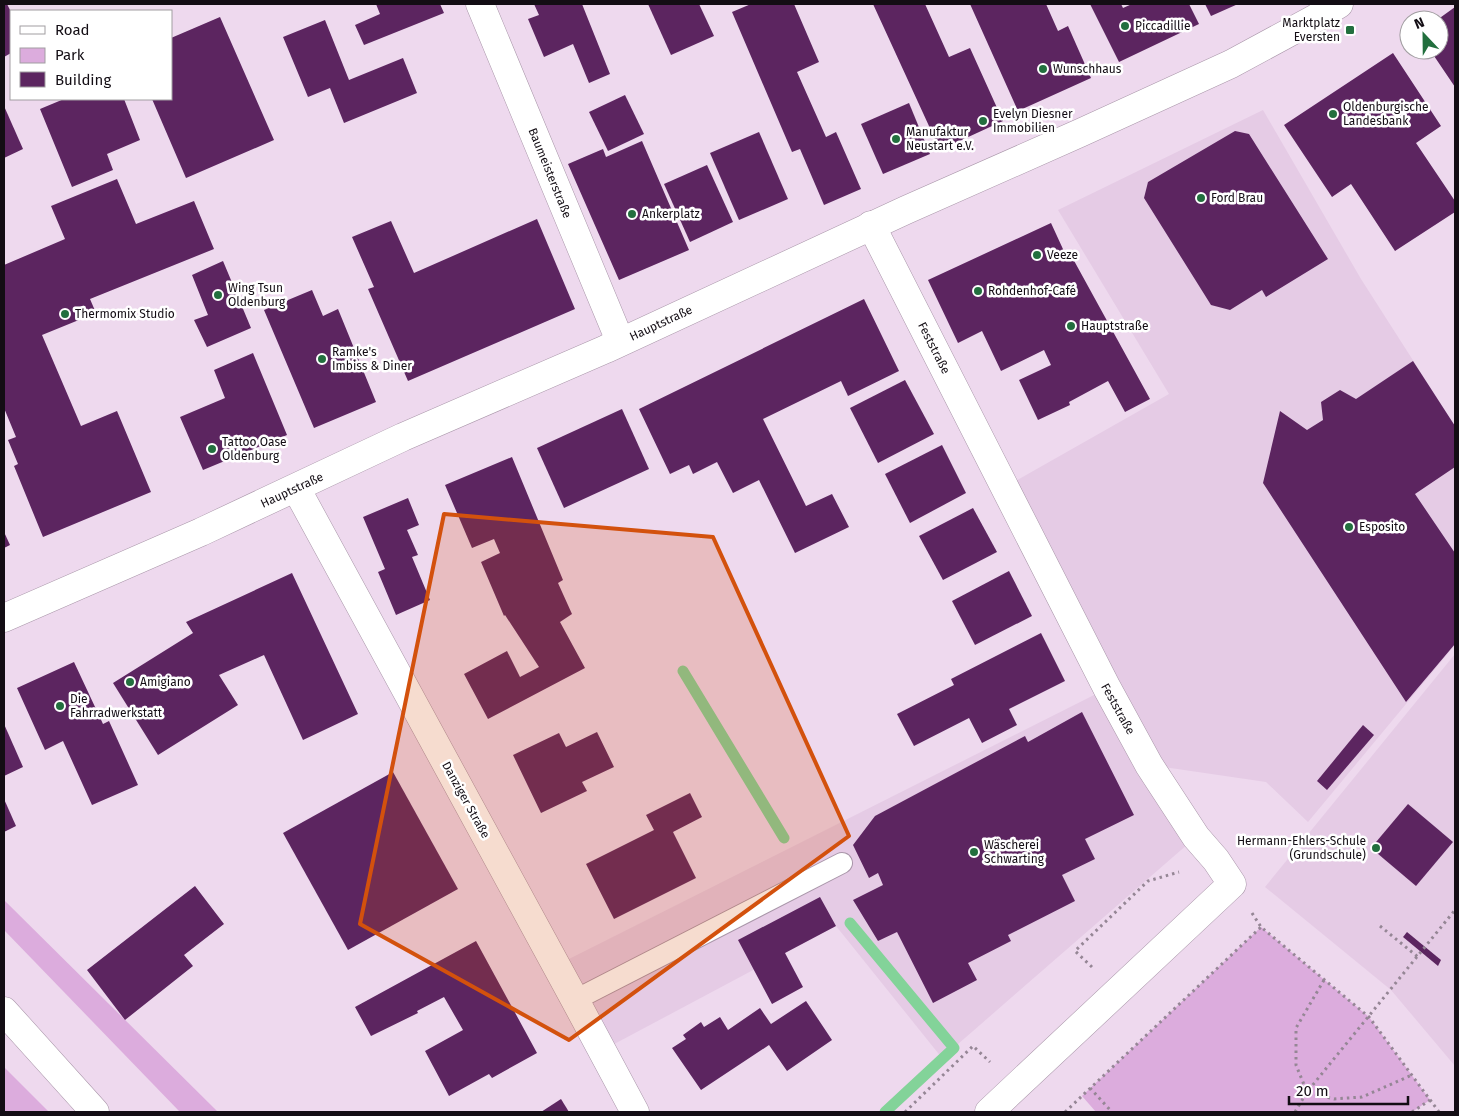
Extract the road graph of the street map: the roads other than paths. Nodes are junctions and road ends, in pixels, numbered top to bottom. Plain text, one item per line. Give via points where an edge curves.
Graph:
1 (480, 4) edge
2 (1339, 4) edge
3 (871, 226) junction
4 (620, 341) junction
5 (296, 488) junction
6 (4, 618) edge
7 (842, 863) dead end
8 (575, 1000) junction
9 (4, 1011) edge
10 (94, 1112) edge
11 (635, 1112) edge
12 (990, 1112) edge

1 - 4 main road, Baumeisterstraße
2 - 3 main road, Hauptstraße via 1231,64
3 - 4 main road, Hauptstraße
3 - 12 main road, Feststraße via 1149,765 1196,837 1232,884
4 - 5 main road, Hauptstraße
5 - 6 main road, Hauptstraße
5 - 8 main road, Danziger Straße
7 - 8 lane
8 - 11 main road, Danziger Straße
9 - 10 main road

